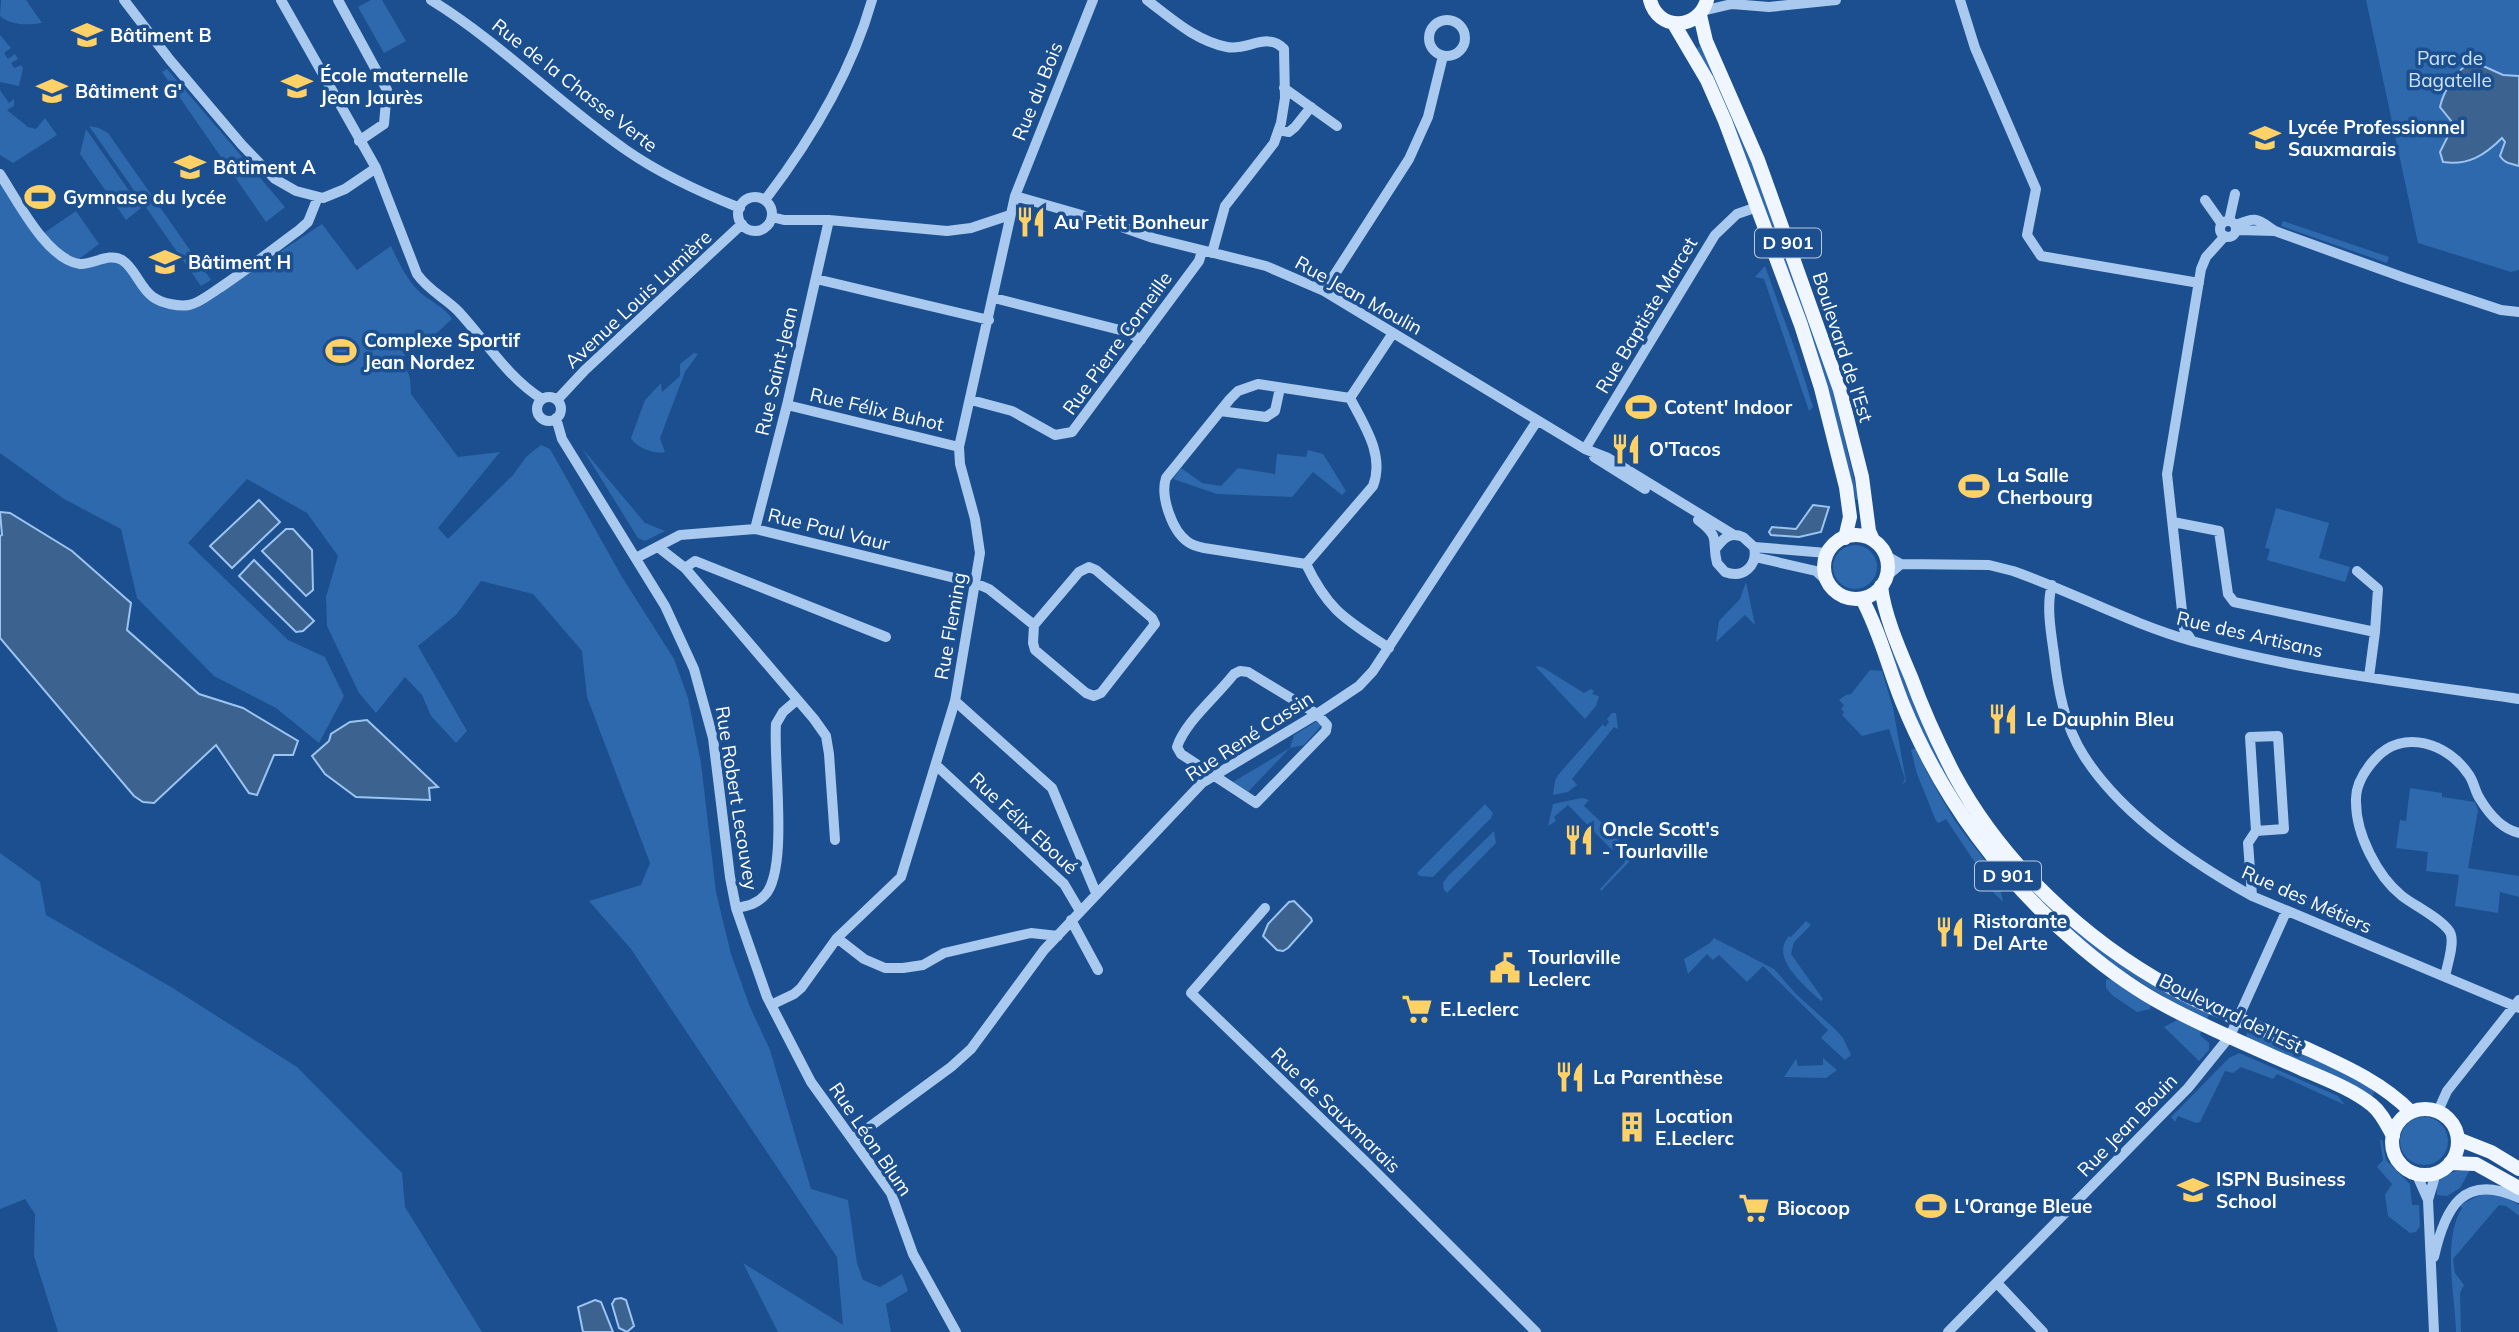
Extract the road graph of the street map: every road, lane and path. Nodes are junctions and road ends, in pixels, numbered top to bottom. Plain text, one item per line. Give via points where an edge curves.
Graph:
1 (124, 0) edge
2 (281, 0) edge
3 (338, 0) edge
4 (431, 0) edge
5 (872, 0) edge
6 (1093, 0) edge
7 (1147, 0) edge
8 (1650, 0) edge
9 (1836, 0) edge
10 (1959, 0) edge
11 (1728, 2) edge
12 (1703, 8) edge
13 (1674, 24) junction
14 (1443, 56) dead end
15 (1284, 88) junction
16 (1311, 107) junction
17 (1337, 126) dead end
18 (1279, 130) junction
19 (359, 141) junction
20 (376, 168) junction
21 (0, 174) edge
22 (2235, 194) dead end
23 (1014, 196) junction
24 (318, 197) junction
25 (765, 200) junction
26 (2205, 200) dead end
27 (1757, 206) junction
28 (740, 208) junction
29 (1010, 215) junction
30 (772, 216) junction
31 (829, 220) junction
32 (743, 225) junction
33 (2231, 225) junction
34 (1207, 252) junction
35 (816, 279) junction
36 (2199, 283) junction
37 (1324, 291) junction
38 (993, 298) junction
39 (2519, 312) edge
40 (989, 320) junction
41 (1393, 333) junction
42 (1141, 340) junction
43 (1280, 388) junction
44 (1350, 398) junction
45 (542, 399) junction
46 (557, 400) junction
47 (971, 400) junction
48 (787, 405) junction
49 (1220, 411) junction
50 (556, 418) junction
51 (1537, 421) junction
52 (1588, 444) junction
53 (959, 447) junction
54 (2173, 522) junction
55 (755, 529) junction
56 (1734, 535) junction
57 (1845, 537) junction
58 (1873, 540) junction
59 (658, 547) junction
60 (1717, 547) junction
61 (1754, 552) junction
62 (1828, 553) junction
63 (1885, 555) junction
64 (636, 558) junction
65 (1306, 564) junction
66 (1901, 564) junction
67 (685, 568) junction
68 (2357, 571) dead end
69 (1827, 581) junction
70 (1884, 581) junction
71 (975, 583) junction
72 (2052, 585) junction
73 (1862, 598) junction
74 (1034, 625) junction
75 (2375, 632) junction
76 (886, 637) dead end
77 (2192, 641) junction
78 (1389, 648) junction
79 (2369, 677) junction
80 (2519, 699) edge
81 (797, 700) junction
82 (955, 701) junction
83 (1317, 713) junction
84 (936, 765) junction
85 (1214, 775) junction
86 (2256, 831) junction
87 (2519, 833) edge
88 (835, 840) dead end
89 (1088, 875) junction
90 (1070, 891) junction
91 (1096, 893) junction
92 (2252, 896) junction
93 (736, 908) junction
94 (1265, 908) dead end
95 (1080, 911) junction
96 (2286, 912) junction
97 (1071, 920) junction
98 (1058, 936) junction
99 (836, 938) junction
100 (1098, 970) dead end
101 (2445, 976) junction
102 (2517, 1004) edge
103 (771, 1005) junction
104 (2239, 1018) junction
105 (2230, 1036) junction
106 (2438, 1111) junction
107 (2412, 1112) junction
108 (2393, 1136) junction
109 (853, 1139) junction
110 (2458, 1139) junction
111 (2451, 1163) junction
112 (2519, 1169) edge
113 (2416, 1173) junction
114 (2436, 1173) junction
115 (2519, 1188) edge
116 (2519, 1198) edge
117 (2428, 1200) junction
118 (2430, 1273) junction
119 (1997, 1283) junction
120 (956, 1332) edge
121 (1536, 1332) edge
122 (1948, 1332) edge
123 (2043, 1332) edge
124 (2434, 1332) edge

1 - 24 street via 263,169 296,191
2 - 19 street
3 - 19 street via 387,90 384,124
4 - 28 street, Rue de la Chasse Verte via 470,25 629,152
5 - 25 street via 844,74 801,150
6 - 23 street, Rue du Bois
7 - 15 street via 1210,43 1237,49 1268,40 1277,43 1284,49
8 - 13 main road, Boulevard de l'Est via 1654,12
9 - 11 street via 1769,7
10 - 36 street via 2036,189 2027,235 2041,256
11 - 12 street
12 - 13 main road via 1688,23
12 - 58 main road, Boulevard de l'Est / D 901 via 1706,41 1758,160 1840,390
13 - 27 main road, Boulevard de l'Est / D 901 via 1715,97
14 - 37 street via 1428,117 1409,159
15 - 16 street
15 - 18 street
16 - 17 street
16 - 18 street via 1296,127 1289,132
18 - 34 street, Rue Pierre Corneille via 1274,144 1225,206
19 - 20 street
20 - 24 street via 331,196
20 - 45 street via 422,281 458,311 507,371
21 - 24 street via 40,234 67,260 82,264 113,257 123,260 152,297 186,306 200,301 299,230 308,222
22 - 33 street
23 - 29 street, Rue Fleming
23 - 34 street, Rue Jean Moulin
25 - 28 street via 750,198
25 - 30 street
26 - 33 street
27 - 52 street, Rue Baptiste Marcet via 1737,214 1715,235
27 - 57 main road, Boulevard de l'Est / D 901 via 1801,325 1839,451 1850,517
28 - 32 street
29 - 31 street via 947,231
29 - 38 street, Rue Fleming
30 - 31 street
30 - 32 street via 762,229
31 - 35 street, Rue Saint-Jean
32 - 46 street, Avenue Louis Lumière
33 - 36 street via 2220,230 2225,236 2206,257
33 - 39 street via 2254,219 2276,232 2405,278
34 - 37 street, Rue Jean Moulin via 1276,269
34 - 42 street, Rue Pierre Corneille
35 - 40 street
35 - 48 street, Rue Saint-Jean
36 - 54 street via 2167,474
37 - 41 street, Rue Jean Moulin
38 - 40 street, Rue Fleming
38 - 42 street via 1128,331
40 - 47 street, Rue Fleming
41 - 44 street
41 - 51 street, Rue Jean Moulin
42 - 47 street, Rue Pierre Corneille via 1072,432 1055,435 1012,411
43 - 44 street
43 - 49 street via 1249,386
43 - 49 street via 1275,411 1266,417
44 - 65 street via 1375,451 1377,477
45 - 46 street
45 - 50 street via 539,414 544,419
46 - 50 street via 561,408
47 - 53 street, Rue Fleming
48 - 53 street, Rue Félix Buhot
48 - 55 street, Rue Saint-Jean
49 - 65 street via 1162,488 1180,533 1189,543 1204,548
50 - 64 street, Rue Robert Lecouvey via 562,439
51 - 52 street, Rue Jean Moulin
51 - 78 street, Rue René Cassin
52 - 56 street, Rue Jean Moulin
52 - 60 street, Rue Jean Moulin via 1598,460 1707,527
53 - 71 street, Rue Fleming via 979,541
54 - 75 street via 2219,531 2228,594 2241,605
54 - 77 street via 2184,629
55 - 59 street, Rue Paul Vaur via 680,535
55 - 71 street, Rue Paul Vaur
56 - 60 street via 1723,538
56 - 61 street, Rue Jean Moulin via 1748,539
57 - 58 main road
57 - 62 main road
58 - 63 main road
59 - 64 street, Rue Paul Vaur
59 - 67 street
60 - 61 street, Rue Jean Moulin via 1717,563 1731,574 1746,572
61 - 62 street, Rue Jean Moulin
61 - 69 street, Rue Jean Moulin via 1816,571
62 - 69 main road via 1824,562
63 - 66 street, Rue des Artisans
63 - 70 main road
64 - 93 street, Rue Robert Lecouvey via 682,640 701,689 713,738
65 - 78 street via 1330,605
66 - 70 street
66 - 72 street, Rue des Artisans via 1989,565
67 - 76 street via 695,561
67 - 81 street
68 - 75 street via 2378,589
69 - 73 main road via 1842,596
70 - 73 main road
70 - 104 main road, Boulevard de l'Est / D 901 via 1901,654 1925,715 1967,796 2014,859 2078,923 2129,961 2172,988
71 - 74 street, Rue Paul Vaur
71 - 82 street, Rue Fleming
72 - 77 street, Rue des Artisans
72 - 92 street, Rue des Métiers via 2049,596 2059,695 2084,757 2159,836
73 - 105 main road, Boulevard de l'Est / D 901 via 1926,754 1953,802 2005,873 2042,913 2116,975 2167,1007
74 - 74 street via 1079,572 1089,567 1155,624 1094,696 1035,650
75 - 79 street
77 - 79 street, Rue des Artisans
78 - 83 street, Rue René Cassin via 1359,686
79 - 80 street, Rue des Artisans
81 - 88 street via 826,736
81 - 93 street via 776,724 778,839 772,884 757,902
82 - 84 street, Rue Fleming
82 - 89 street via 1052,788
83 - 85 street, Rue René Cassin
83 - 85 street via 1325,721 1326,731 1256,803
83 - 85 street via 1248,672 1234,674 1177,747
84 - 90 street, Rue Félix Eboué
84 - 99 street, Rue Fleming via 901,877
85 - 91 street, Rue René Cassin via 1180,804
86 - 86 street via 2284,829 2278,736 2250,737
86 - 92 street via 2248,843
87 - 101 street via 2496,820 2469,775 2435,745 2413,740 2387,747 2360,780 2356,801 2359,823 2370,853 2399,893 2447,927 2452,936
89 - 90 street
89 - 91 street
90 - 95 street, Rue Félix Eboué
91 - 95 street, Rue René Cassin
92 - 96 street, Rue des Métiers
93 - 103 street, Rue Robert Lecouvey
94 - 121 street, Rue de Sauxmarais via 1191,993
95 - 97 street, Rue René Cassin
96 - 101 street, Rue des Métiers
96 - 104 street, Rue Jean Bouin
97 - 98 street, Rue René Cassin
97 - 100 street
98 - 99 street via 1031,933 944,953 923,965 903,968 885,968 864,959
98 - 109 street, Rue René Cassin via 971,1049
99 - 103 street, Rue Fleming via 801,988
101 - 102 street, Rue des Métiers
102 - 106 street via 2447,1091
103 - 109 street, Rue Léon Blum via 811,1082
104 - 105 street, Rue Jean Bouin
104 - 107 main road, Boulevard de l'Est / D 901 via 2341,1064 2395,1096
105 - 108 main road, Boulevard de l'Est / D 901 via 2371,1104
105 - 119 street, Rue Jean Bouin via 2188,1088
106 - 107 main road
106 - 110 main road via 2452,1122
107 - 108 main road via 2396,1126
108 - 113 main road via 2395,1155
109 - 120 street, Rue Léon Blum via 891,1193 913,1254
110 - 111 main road
110 - 112 main road
111 - 114 main road
111 - 115 main road via 2476,1164
113 - 114 main road
113 - 117 street
114 - 117 street
116 - 118 street via 2486,1189 2460,1198 2440,1230
117 - 118 street
118 - 124 street
119 - 122 street, Rue Jean Bouin
119 - 123 street

